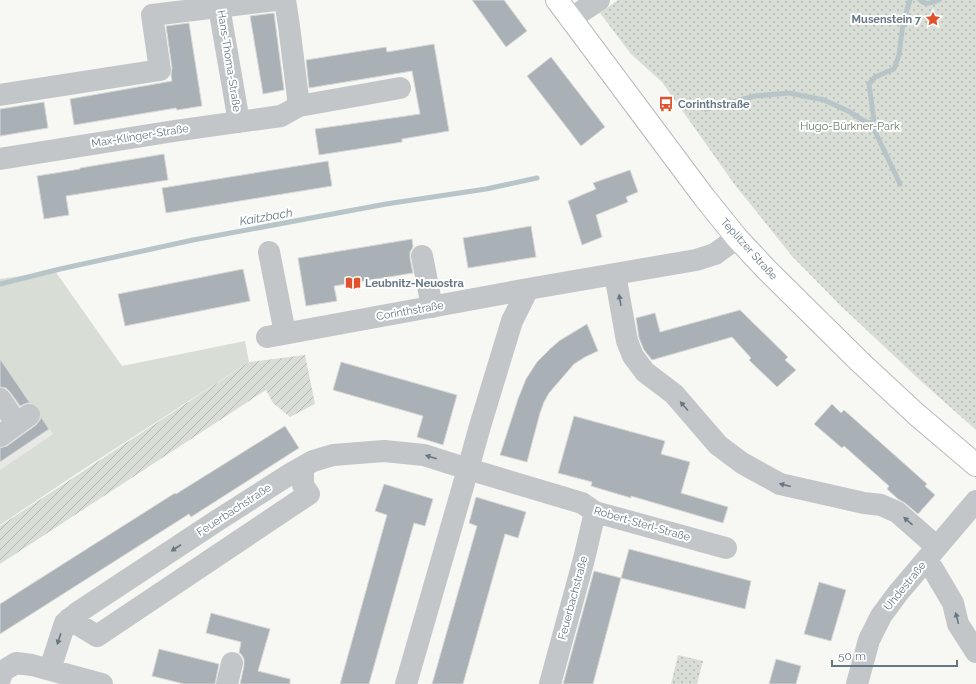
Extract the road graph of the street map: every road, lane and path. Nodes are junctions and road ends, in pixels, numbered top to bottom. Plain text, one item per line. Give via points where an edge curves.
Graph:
1 (275, 0) edge
2 (285, 0) edge
3 (557, 0) edge
4 (599, 0) edge
5 (220, 4) edge
6 (570, 19) junction
7 (400, 88) dead end
8 (0, 96) edge
9 (290, 111) junction
10 (239, 122) junction
11 (0, 159) edge
12 (737, 238) junction
13 (269, 252) dead end
14 (422, 256) dead end
15 (615, 274) junction
16 (528, 289) junction
17 (432, 307) junction
18 (0, 400) edge
19 (16, 425) edge
20 (976, 465) edge
21 (303, 467) junction
22 (468, 469) junction
23 (976, 501) edge
24 (595, 512) junction
25 (726, 548) dead end
26 (932, 553) junction
27 (70, 619) junction
28 (976, 652) edge
29 (232, 663) dead end
30 (50, 669) junction
31 (0, 679) edge
32 (102, 684) edge
33 (227, 684) edge
34 (406, 684) edge
35 (550, 684) edge
36 (857, 684) edge

1 - 5 street
2 - 9 street via 289,26
3 - 6 main road, Teplitzer Straße
4 - 6 street
5 - 8 street via 152,15 160,70
5 - 10 street, Hans-Thoma-Straße
6 - 12 main road, Teplitzer Straße
7 - 9 street, Max-Klinger-Straße
9 - 10 street, Max-Klinger-Straße
10 - 11 street, Max-Klinger-Straße
12 - 15 street, Corinthstraße via 715,254 696,260
12 - 20 main road, Teplitzer Straße via 860,361 916,414
13 - 17 street, Corinthstraße via 276,335
14 - 17 street
15 - 16 street, Corinthstraße
26 -> 15 street via 897,512 882,505 780,484 742,464 718,445 674,394 645,372 633,356 627,341
16 - 17 street, Corinthstraße
16 - 22 street via 512,320
18 - 19 street
22 -> 21 street, Feuerbachstraße via 424,455 384,451 333,455
21 -> 27 street, Feuerbachstraße via 224,516
21 - 27 street via 303,485 309,494 97,636
22 - 24 street, Robert-Sterl-Straße via 582,503
22 - 34 street
23 - 26 street, Uhdestraße
24 - 25 street, Robert-Sterl-Straße
24 - 35 street, Feuerbachstraße
28 -> 26 street via 958,624 953,603
26 - 36 street, Uhdestraße via 881,616 869,640
27 -> 30 street, Feuerbachstraße via 65,623 59,637
29 - 33 street
30 - 31 street via 16,663 2,671
30 - 32 street

